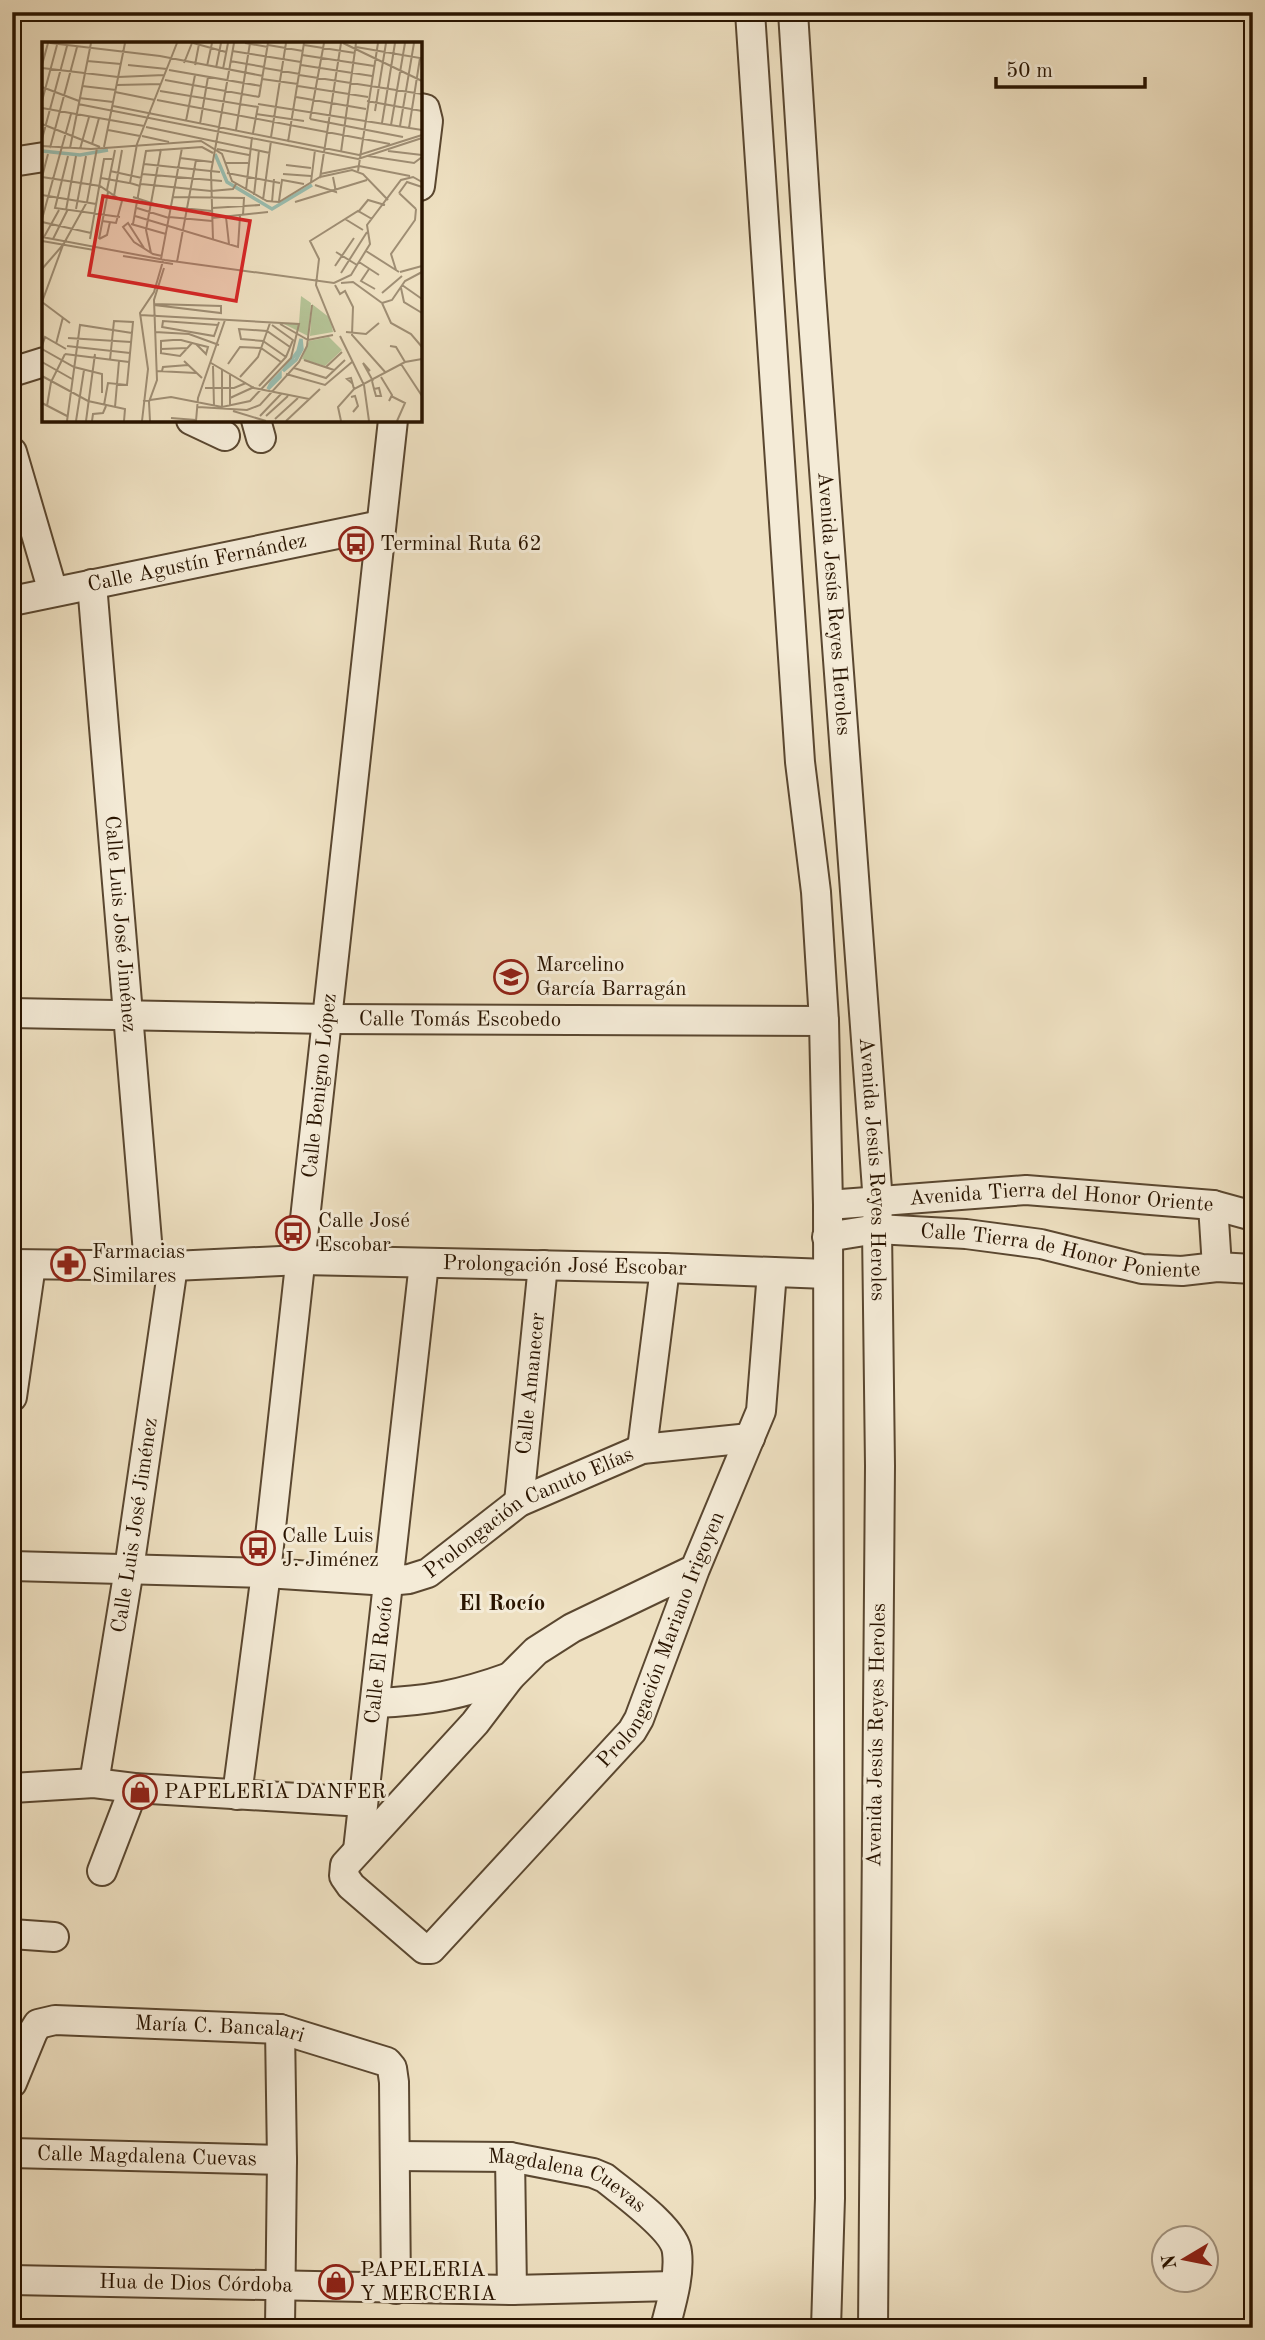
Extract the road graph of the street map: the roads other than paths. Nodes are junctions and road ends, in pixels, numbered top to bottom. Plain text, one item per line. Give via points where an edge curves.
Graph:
1 (750, 12) edge
2 (793, 12) edge
3 (423, 109) edge
4 (42, 157) edge
5 (12, 162) edge
6 (422, 170) edge
7 (42, 363) edge
8 (12, 372) edge
9 (195, 422) edge
10 (393, 422) edge
11 (225, 436) dead end
12 (12, 452) edge
13 (381, 526) junction
14 (92, 584) junction
15 (53, 593) junction
16 (12, 601) edge
17 (12, 1013) edge
18 (128, 1016) junction
19 (327, 1019) junction
20 (824, 1021) junction
21 (828, 1205) junction
22 (1213, 1205) junction
23 (878, 1216) junction
24 (1253, 1216) edge
25 (827, 1237) junction
26 (302, 1261) junction
27 (424, 1263) junction
28 (22, 1264) edge
29 (543, 1265) junction
30 (161, 1266) junction
31 (1217, 1267) junction
32 (664, 1268) junction
33 (1253, 1269) edge
34 (772, 1272) junction
35 (827, 1274) junction
36 (12, 1398) edge
37 (750, 1438) junction
38 (642, 1448) junction
39 (519, 1502) junction
40 (12, 1566) edge
41 (129, 1569) junction
42 (695, 1569) junction
43 (266, 1573) junction
44 (388, 1581) junction
45 (510, 1677) junction
46 (375, 1703) junction
47 (94, 1783) junction
48 (12, 1788) edge
49 (134, 1788) junction
50 (237, 1795) junction
51 (363, 1802) junction
52 (358, 1850) junction
53 (102, 1871) dead end
54 (12, 1934) edge
55 (54, 1937) dead end
56 (280, 2029) junction
57 (12, 2083) edge
58 (12, 2154) edge
59 (395, 2156) junction
60 (510, 2157) junction
61 (282, 2160) junction
62 (12, 2280) edge
63 (674, 2286) junction
64 (280, 2287) junction
65 (396, 2289) junction
66 (512, 2290) junction
67 (280, 2328) edge
68 (665, 2328) edge
69 (826, 2328) edge
70 (873, 2328) edge

1 - 20 street, Avenida Jesús Reyes Heroles via 800,762 816,892
2 - 23 street, Avenida Jesús Reyes Heroles
3 - 6 street via 428,121
4 - 5 street
7 - 8 street
9 - 11 street
10 - 13 street, Calle Benigno López
12 - 15 street
13 - 14 street, Calle Agustín Fernández
13 - 19 street, Calle Benigno López
14 - 15 street, Calle Agustín Fernández
14 - 18 street, Calle Luis José Jiménez
15 - 16 street, Calle Agustín Fernández
17 - 18 street, Calle Tomás Escobedo
18 - 19 street, Calle Tomás Escobedo
18 - 30 street, Calle Luis José Jiménez
19 - 20 street, Calle Tomás Escobedo
19 - 26 street, Calle Benigno López
20 - 21 street, Avenida Jesús Reyes Heroles
21 - 23 street, Avenida Tierra del Honor Oriente
21 - 25 street, Avenida Jesús Reyes Heroles
22 - 23 street, Avenida Tierra del Honor Oriente via 1026,1190
22 - 24 street, Avenida Tierra del Honor Oriente
22 - 31 street
23 - 25 street, Calle Tierra de Honor Poniente
23 - 31 street, Calle Tierra de Honor Poniente via 1041,1244 1142,1269
23 - 70 street, Avenida Jesús Reyes Heroles
25 - 35 street, Avenida Jesús Reyes Heroles
26 - 27 street, Prolongación José Escobar
26 - 30 street
26 - 43 street, Calle Benigno López
27 - 29 street, Prolongación José Escobar
27 - 44 street, Calle El Rocío
28 - 30 street
28 - 36 street
29 - 32 street, Prolongación José Escobar
29 - 39 street, Calle Amanecer
30 - 41 street, Calle Luis José Jiménez
31 - 33 street, Calle Tierra de Honor Poniente
32 - 34 street, Prolongación José Escobar
32 - 38 street
34 - 35 street, Prolongación José Escobar
34 - 37 street, Prolongación Mariano Irigoyen via 764,1394
35 - 69 street, Avenida Jesús Reyes Heroles via 830,2198
37 - 38 street, Prolongación Canuto Elías
37 - 42 street, Prolongación Mariano Irigoyen
38 - 39 street, Prolongación Canuto Elías
39 - 44 street, Prolongación Canuto Elías via 428,1573
40 - 41 street, Prolongación Canuto Elías
41 - 43 street, Prolongación Canuto Elías
41 - 47 street, Calle Luis José Jiménez
42 - 45 street via 572,1628 536,1651
42 - 52 street, Prolongación Mariano Irigoyen via 632,1731 431,1949 413,1940 351,1886 344,1876 345,1865
43 - 44 street, Prolongación Canuto Elías
43 - 50 street, Calle Benigno López
44 - 46 street, Calle El Rocío
45 - 46 street via 451,1696
45 - 52 street via 475,1723
46 - 51 street, Calle El Rocío
47 - 48 street
47 - 49 street
49 - 50 street
49 - 53 street
50 - 51 street
51 - 52 street, Calle El Rocío
54 - 55 street
56 - 57 street, María C. Bancalari via 55,2020 38,2024
56 - 59 street, María C. Bancalari via 378,2057 393,2068
56 - 61 street
58 - 61 street, Calle Magdalena Cuevas
59 - 60 street, Magdalena Cuevas
59 - 65 street
60 - 63 street, Magdalena Cuevas via 606,2178 667,2231 677,2250
60 - 66 street
61 - 64 street
62 - 64 street, Hua de Dios Córdoba
63 - 66 street, Hua de Dios Córdoba
63 - 68 street, Magdalena Cuevas
64 - 65 street, Hua de Dios Córdoba
64 - 67 street
65 - 66 street, Hua de Dios Córdoba

